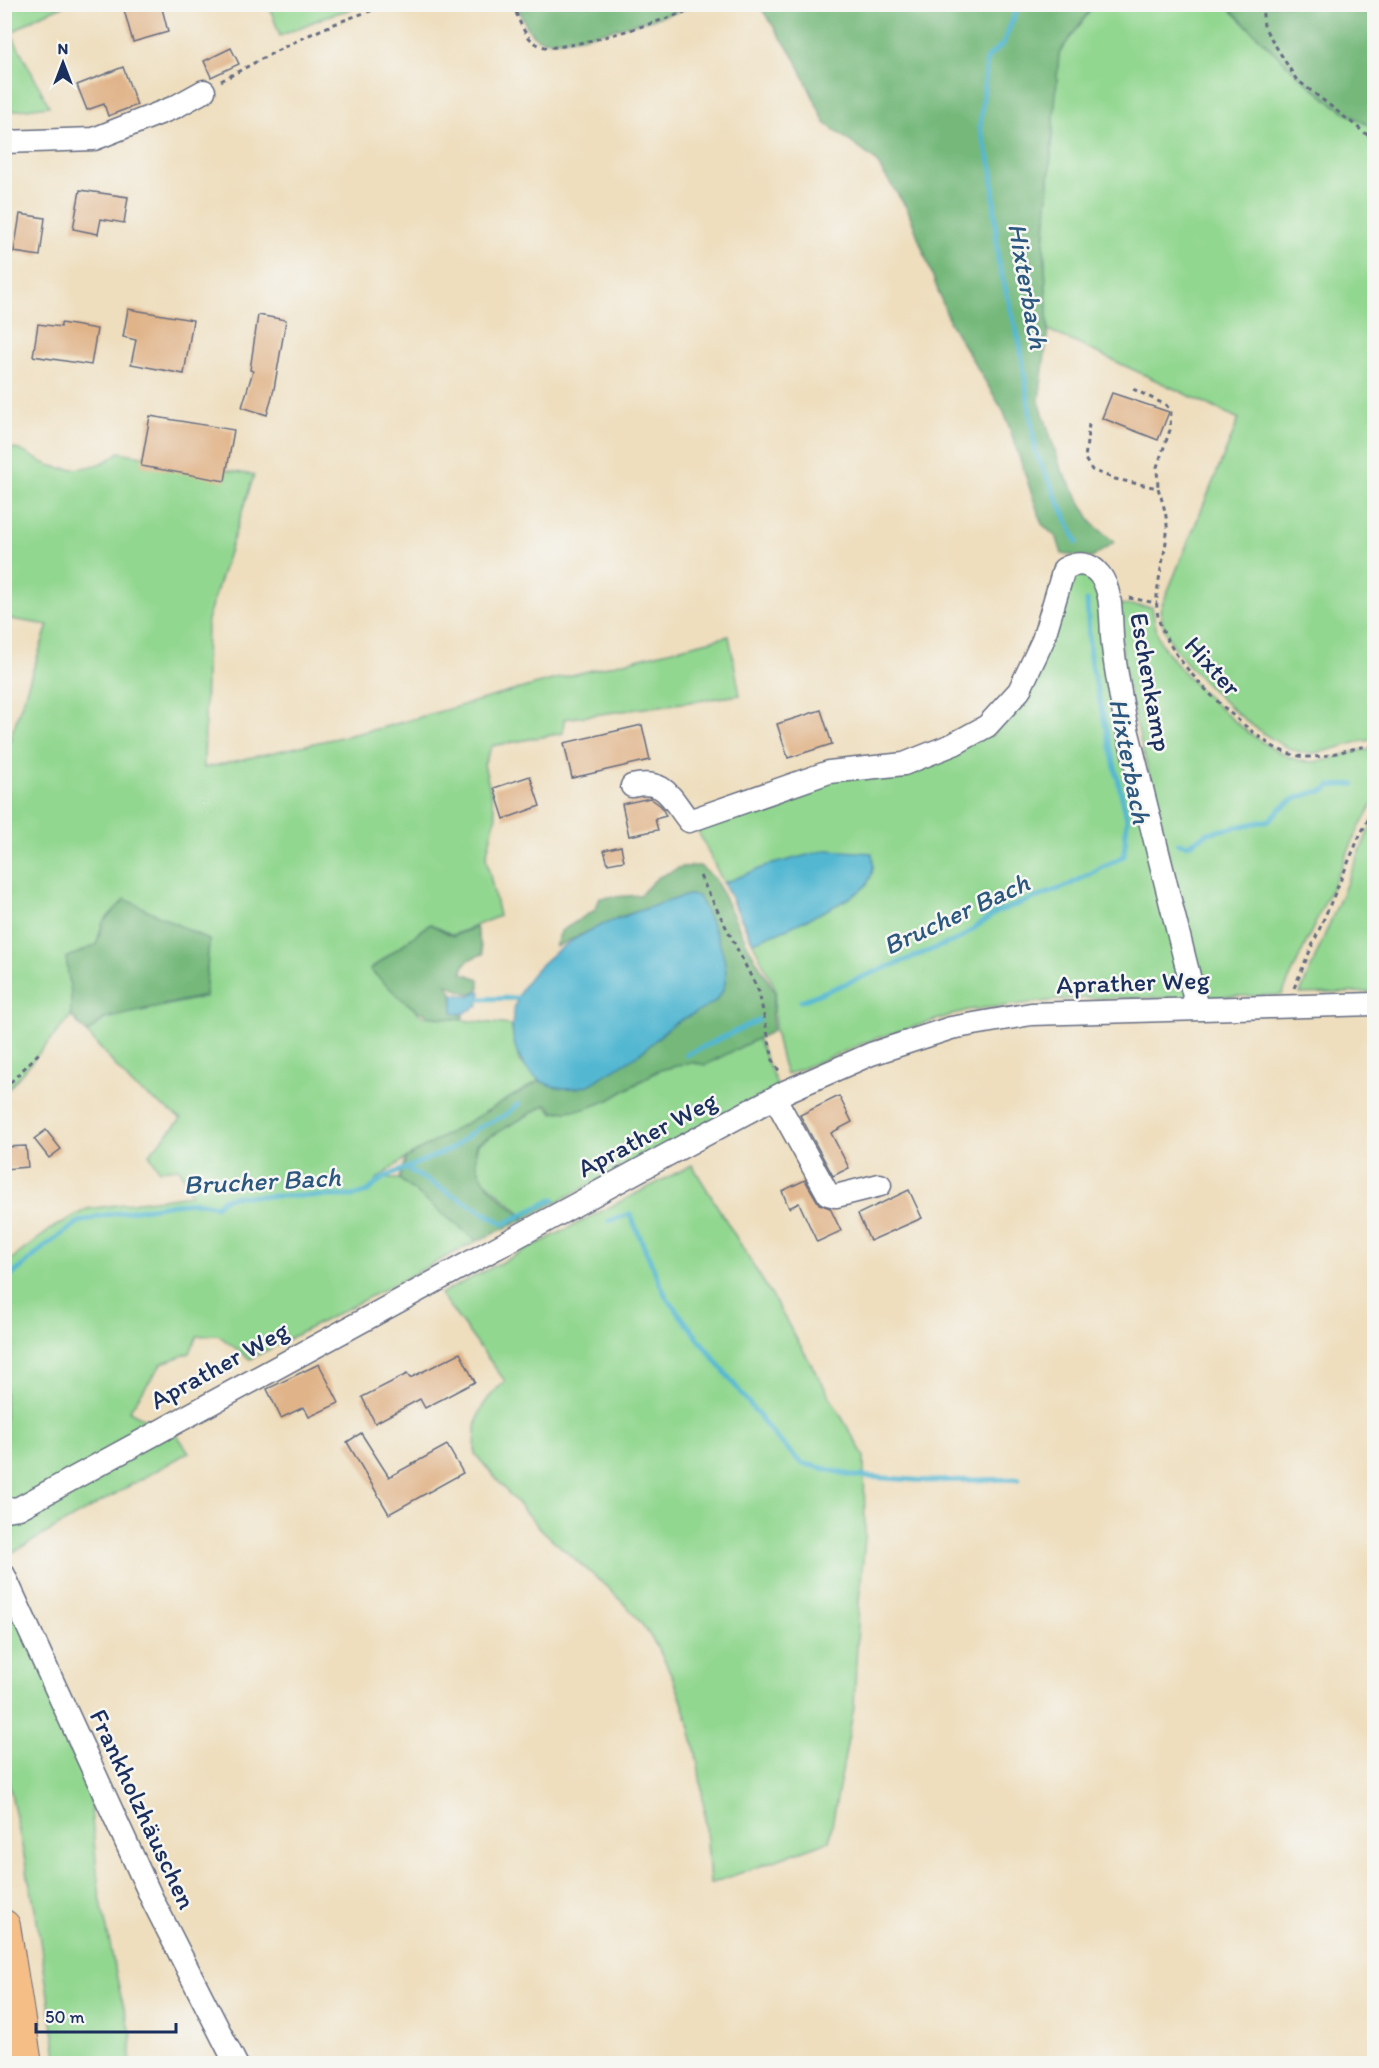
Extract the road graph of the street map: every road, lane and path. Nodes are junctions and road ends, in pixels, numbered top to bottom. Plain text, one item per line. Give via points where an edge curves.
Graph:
1 (394, 4) edge
2 (513, 4) edge
3 (705, 4) edge
4 (1262, 4) edge
5 (204, 91) joint
6 (1374, 140) edge
7 (4, 142) edge
8 (1133, 389) dead end
9 (1089, 424) dead end
10 (1158, 488) junction
11 (1108, 595) junction
12 (1157, 603) junction
13 (1374, 746) edge
14 (632, 786) dead end
15 (1374, 809) edge
16 (700, 876) dead end
17 (1374, 1004) edge
18 (1287, 1005) junction
19 (1197, 1008) junction
20 (40, 1052) dead end
21 (4, 1089) edge
22 (781, 1095) junction
23 (880, 1185) dead end
24 (4, 1510) edge
25 (4, 1575) edge
26 (4, 1926) edge
27 (26, 2064) edge
28 (236, 2064) edge

1 - 5 path via 300,37
2 - 3 path via 524,32 545,47 680,16
4 - 6 path via 1264,27 1296,79
5 - 7 street via 175,107 94,139
8 - 10 path, Hixter via 1171,411 1170,430 1157,467
9 - 10 path via 1085,459 1092,470
10 - 12 path, Hixter via 1167,531
11 - 12 path
11 - 14 street, Eschenkamp via 1101,576 1090,565 1074,563 1064,569 1043,640 1019,690 987,726 944,748 904,764 829,772 689,821 662,787 649,782
11 - 19 street, Eschenkamp via 1126,725
12 - 13 path, Hixter via 1165,637 1180,661 1218,701 1269,744 1307,757
15 - 18 path
16 - 22 path via 759,992
17 - 18 street, Aprather Weg
18 - 19 street, Aprather Weg
19 - 22 street, Aprather Weg via 1030,1014 951,1028 871,1054
20 - 21 path
22 - 23 street via 828,1194 836,1196
22 - 24 street, Aprather Weg via 19,1508
25 - 28 street, Frankholzhäuschen via 154,1903
26 - 27 highway

